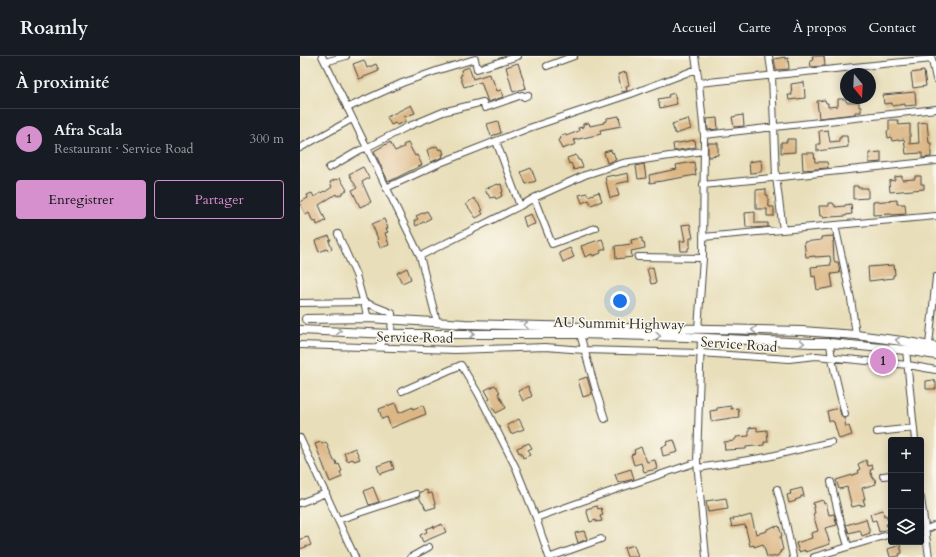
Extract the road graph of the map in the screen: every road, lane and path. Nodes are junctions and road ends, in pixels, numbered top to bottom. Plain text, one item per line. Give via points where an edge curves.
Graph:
1 (322, 56) edge
2 (346, 56) edge
3 (518, 56) edge
4 (574, 56) edge
5 (695, 56) edge
6 (769, 56) edge
7 (474, 58) edge
8 (931, 58) edge
9 (324, 62) junction
10 (547, 66) dead end
11 (697, 69) junction
12 (772, 76) junction
13 (936, 79) edge
14 (699, 83) junction
15 (528, 95) dead end
16 (347, 108) junction
17 (936, 109) edge
18 (352, 119) junction
19 (774, 127) junction
20 (704, 135) junction
21 (496, 141) junction
22 (300, 148) edge
23 (366, 148) junction
24 (703, 151) junction
25 (936, 160) edge
26 (329, 168) dead end
27 (776, 177) junction
28 (704, 185) junction
29 (386, 188) junction
30 (534, 198) junction
31 (520, 206) junction
32 (936, 216) edge
33 (834, 225) junction
34 (595, 228) dead end
35 (783, 230) junction
36 (338, 234) dead end
37 (703, 237) junction
38 (420, 256) junction
39 (638, 257) dead end
40 (703, 258) junction
41 (936, 277) edge
42 (364, 302) junction
43 (300, 303) edge
44 (368, 318) junction
45 (306, 319) dead end
46 (392, 319) junction
47 (437, 322) junction
48 (698, 329) junction
49 (300, 330) edge
50 (391, 334) junction
51 (580, 334) junction
52 (856, 335) junction
53 (701, 338) junction
54 (830, 343) junction
55 (300, 345) edge
56 (932, 346) edge
57 (376, 348) junction
58 (584, 350) junction
59 (906, 350) junction
60 (700, 353) junction
61 (936, 355) edge
62 (831, 357) junction
63 (908, 365) junction
64 (936, 370) edge
65 (402, 391) dead end
66 (845, 414) dead end
67 (605, 419) dead end
68 (914, 428) junction
69 (876, 432) dead end
70 (915, 437) edge
71 (300, 438) edge
72 (831, 442) dead end
73 (697, 465) junction
74 (888, 475) edge
75 (883, 476) dead end
76 (831, 482) dead end
77 (777, 489) dead end
78 (326, 493) junction
79 (416, 494) dead end
80 (300, 503) edge
81 (536, 518) junction
82 (338, 520) junction
83 (936, 525) edge
84 (924, 527) edge
85 (888, 535) edge
86 (601, 539) dead end
87 (848, 546) junction
88 (429, 547) dead end
89 (355, 557) edge
90 (411, 557) edge
91 (550, 557) edge
92 (706, 557) edge
93 (793, 557) edge
94 (814, 557) edge
95 (929, 557) edge

1 - 9 street
2 - 9 street
3 - 7 street via 477,69
4 - 10 street
5 - 11 street
6 - 12 street
7 - 16 street via 402,83
8 - 12 street
8 - 13 street
9 - 16 street
11 - 14 street
11 - 21 street
12 - 14 street
12 - 19 street
14 - 20 street
15 - 23 street via 485,108 483,102 443,112
16 - 18 street
17 - 19 street
18 - 22 street
18 - 23 street
19 - 20 street
19 - 27 street
20 - 24 street
21 - 29 street
21 - 31 street
23 - 26 street
23 - 29 street
24 - 28 street
24 - 30 street via 623,163 585,175
25 - 27 street
27 - 28 street
27 - 35 street
28 - 37 street
29 - 38 street
30 - 31 street
30 - 34 street via 552,244
31 - 38 street
32 - 33 street
33 - 35 street
33 - 52 street via 851,299
35 - 37 street
36 - 42 street via 356,274
37 - 40 street
38 - 47 street
39 - 40 street
40 - 48 street
41 - 56 street
42 - 43 street
42 - 44 street
42 - 46 street via 392,313
44 - 45 main road, AU Summit Highway
44 - 46 main road, AU Summit Highway
46 - 47 main road, AU Summit Highway
46 - 50 street
48 -> 47 main road, AU Summit Highway
52 -> 48 main road, AU Summit Highway
49 -> 50 main road, AU Summit Highway
50 -> 51 main road, AU Summit Highway
50 - 57 street
51 -> 53 main road, AU Summit Highway
51 - 58 street
56 -> 52 main road, AU Summit Highway
53 -> 54 main road, AU Summit Highway
53 - 60 street
54 - 59 main road, AU Summit Highway
54 - 62 street
55 - 57 street, Service Road
57 - 58 street, Service Road via 455,350 545,346
58 - 60 street, Service Road
58 - 67 street
59 - 61 main road, AU Summit Highway
59 - 63 street
60 - 62 street, Service Road via 788,359
60 - 73 street
62 - 63 street, Service Road
62 - 66 street
63 - 64 street, Service Road
63 - 68 street
65 - 81 street via 461,365 516,468
68 - 69 street
68 - 70 street
71 - 78 street
72 - 73 street via 767,457
73 - 81 street
73 - 92 street
74 - 75 street
76 - 87 street
77 - 93 street
78 - 80 street
78 - 82 street
79 - 82 street
81 - 91 street
82 - 89 street
83 - 84 street
84 - 95 street
85 - 87 street
86 - 91 street
87 - 94 street
88 - 90 street

